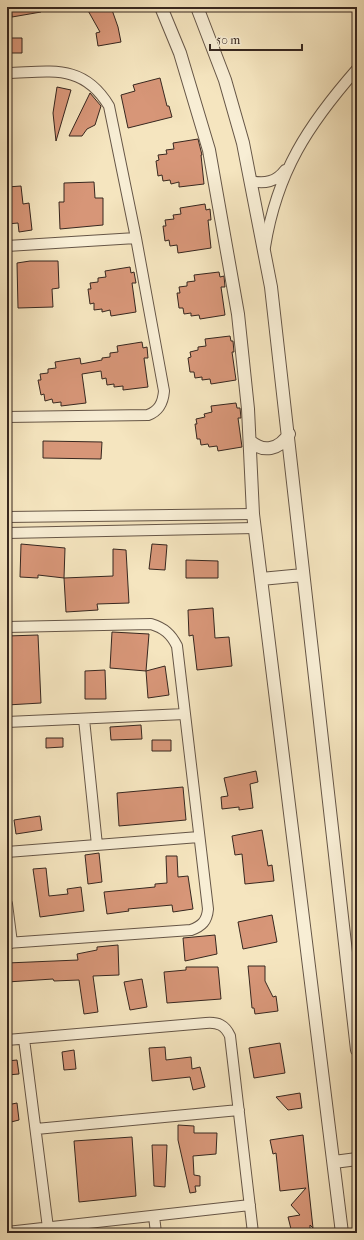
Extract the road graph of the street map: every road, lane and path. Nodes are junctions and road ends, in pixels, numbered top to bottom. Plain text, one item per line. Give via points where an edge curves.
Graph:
1 (160, 7) edge
2 (197, 7) edge
3 (357, 69) edge
4 (7, 73) edge
5 (288, 167) junction
6 (250, 180) junction
7 (136, 238) junction
8 (7, 246) edge
9 (264, 250) junction
10 (7, 417) edge
11 (288, 434) junction
12 (250, 440) junction
13 (253, 514) junction
14 (7, 517) edge
15 (255, 528) junction
16 (7, 533) edge
17 (303, 574) junction
18 (261, 579) junction
19 (7, 627) edge
20 (185, 714) junction
21 (84, 719) junction
22 (7, 722) edge
23 (199, 837) junction
24 (97, 845) junction
25 (7, 852) edge
26 (7, 904) edge
27 (9, 943) edge
28 (24, 1039) junction
29 (7, 1040) edge
30 (357, 1050) edge
31 (239, 1110) junction
32 (36, 1129) junction
33 (357, 1159) edge
34 (334, 1162) junction
35 (250, 1205) junction
36 (154, 1216) junction
37 (48, 1228) junction
38 (64, 1229) edge
39 (7, 1232) edge
40 (156, 1233) edge
41 (254, 1233) edge
42 (342, 1233) edge

1 - 12 street via 180,53 209,150 238,314
2 - 6 street via 225,80 243,143
3 - 5 street via 313,123
4 - 7 street via 70,73 86,80 100,91 109,106
5 - 6 street via 271,181 261,183
5 - 9 street via 273,207
6 - 9 street
7 - 8 street
7 - 10 street via 164,391 160,407 148,415
9 - 11 street via 271,287
11 - 12 street via 284,441 271,449 255,446
11 - 17 street
12 - 13 street
13 - 14 street
13 - 15 street
15 - 16 street
15 - 18 street
17 - 18 street
17 - 30 street
18 - 34 street
19 - 20 street via 151,624 160,627 173,638 176,646
20 - 21 street
20 - 23 street
21 - 22 street
21 - 24 street
23 - 24 street
23 - 27 street via 208,909 207,916 198,928
24 - 25 street
26 - 27 street
28 - 29 street
28 - 31 street via 206,1023 221,1024 230,1036
28 - 32 street
31 - 32 street
31 - 35 street
32 - 37 street
33 - 34 street
34 - 42 street
35 - 36 street
35 - 41 street
36 - 38 street
36 - 40 street
37 - 38 street
37 - 39 street

